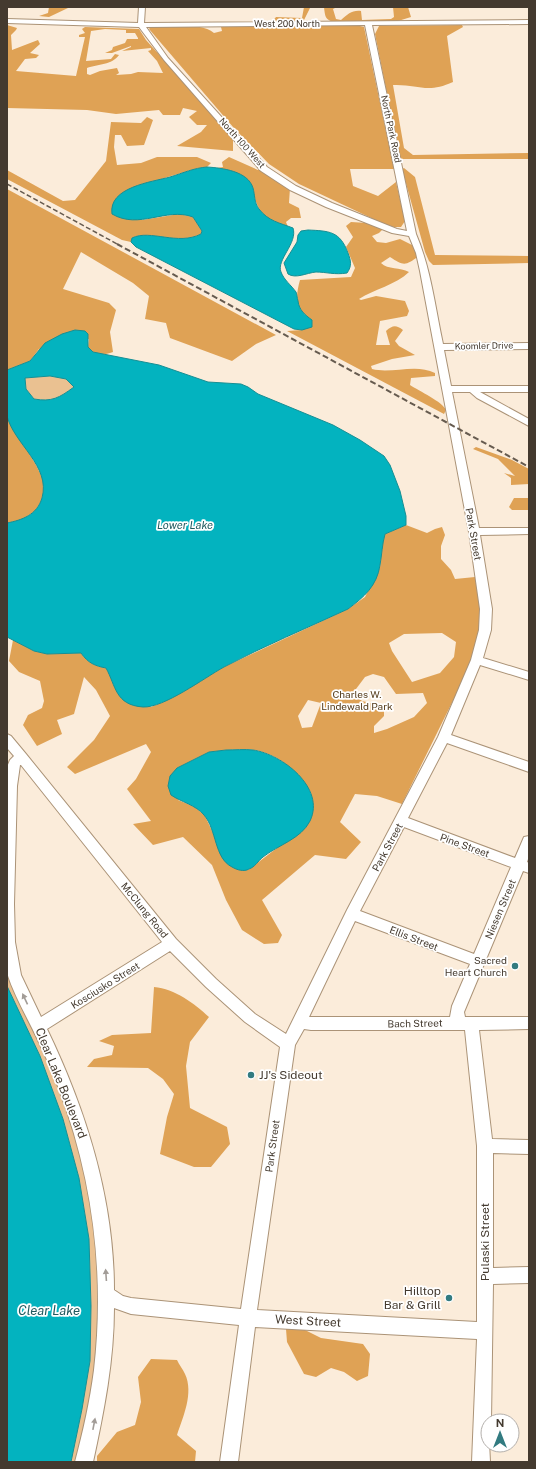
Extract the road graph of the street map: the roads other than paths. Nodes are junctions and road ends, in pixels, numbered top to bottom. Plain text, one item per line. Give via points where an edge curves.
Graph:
1 (142, 7) edge
2 (7, 21) edge
3 (529, 22) edge
4 (368, 24) junction
5 (141, 25) junction
6 (412, 234) junction
7 (529, 346) edge
8 (439, 347) junction
9 (529, 388) edge
10 (447, 389) junction
11 (474, 389) junction
12 (529, 423) edge
13 (529, 531) edge
14 (474, 532) junction
15 (478, 660) junction
16 (529, 676) edge
17 (444, 737) junction
18 (7, 739) edge
19 (22, 757) junction
20 (529, 766) edge
21 (401, 821) junction
22 (529, 841) edge
23 (524, 866) edge
24 (352, 914) junction
25 (171, 943) junction
26 (477, 961) junction
27 (300, 1022) junction
28 (464, 1023) junction
29 (529, 1023) edge
30 (39, 1026) junction
31 (288, 1044) junction
32 (485, 1146) junction
33 (529, 1147) edge
34 (529, 1275) edge
35 (485, 1276) junction
36 (107, 1295) junction
37 (131, 1306) junction
38 (107, 1318) junction
39 (249, 1318) junction
40 (485, 1331) junction
41 (84, 1462) edge
42 (229, 1462) edge
43 (481, 1462) edge

1 - 5 street
2 - 5 street, West 200 North
3 - 4 street, West 200 North
4 - 5 street, West 200 North
4 - 6 street, North Park Road
5 - 6 street, North 100 West via 166,59 264,169 293,188 329,205 395,231
6 - 8 street, Park Street via 420,253
7 - 8 street, Koomler Drive
8 - 10 street, Park Street
9 - 11 street
10 - 11 street
10 - 14 street, Park Street
11 - 12 street via 475,393
13 - 14 street
14 - 15 street, Park Street via 486,609 485,630
15 - 16 street
15 - 17 street, Park Street
17 - 20 street
17 - 21 street, Park Street
18 - 19 street, McClung Road
19 - 25 street, McClung Road
30 -> 19 street, Clear Lake Boulevard via 12,968 8,934 11,775 14,763
21 - 23 street, Pine Street
21 - 24 street, Park Street
22 - 23 street, Niesen Street
23 - 26 street, Niesen Street
24 - 26 street, Ellis Street
24 - 27 street, Park Street
25 - 30 street, Kosciusko Street
25 - 31 street, McClung Road via 250,1018
26 - 28 street, Niesen Street via 457,1012
27 - 28 street, Bach Street
27 - 31 street, Park Street
28 - 29 street, Bach Street
28 - 32 street, Pulaski Street
36 -> 30 street, Clear Lake Boulevard via 98,1203 89,1154
31 - 39 street, Park Street
32 - 33 street
32 - 35 street, Pulaski Street
34 - 35 street
35 - 40 street, Pulaski Street
36 - 37 street, West Street
36 - 38 street, Clear Lake Boulevard
37 - 38 street, West Street via 120,1309
37 - 39 street, West Street
41 -> 38 street, Clear Lake Boulevard via 92,1434 102,1377
39 - 40 street, West Street
39 - 42 street, Park Street
40 - 43 street, Pulaski Street

